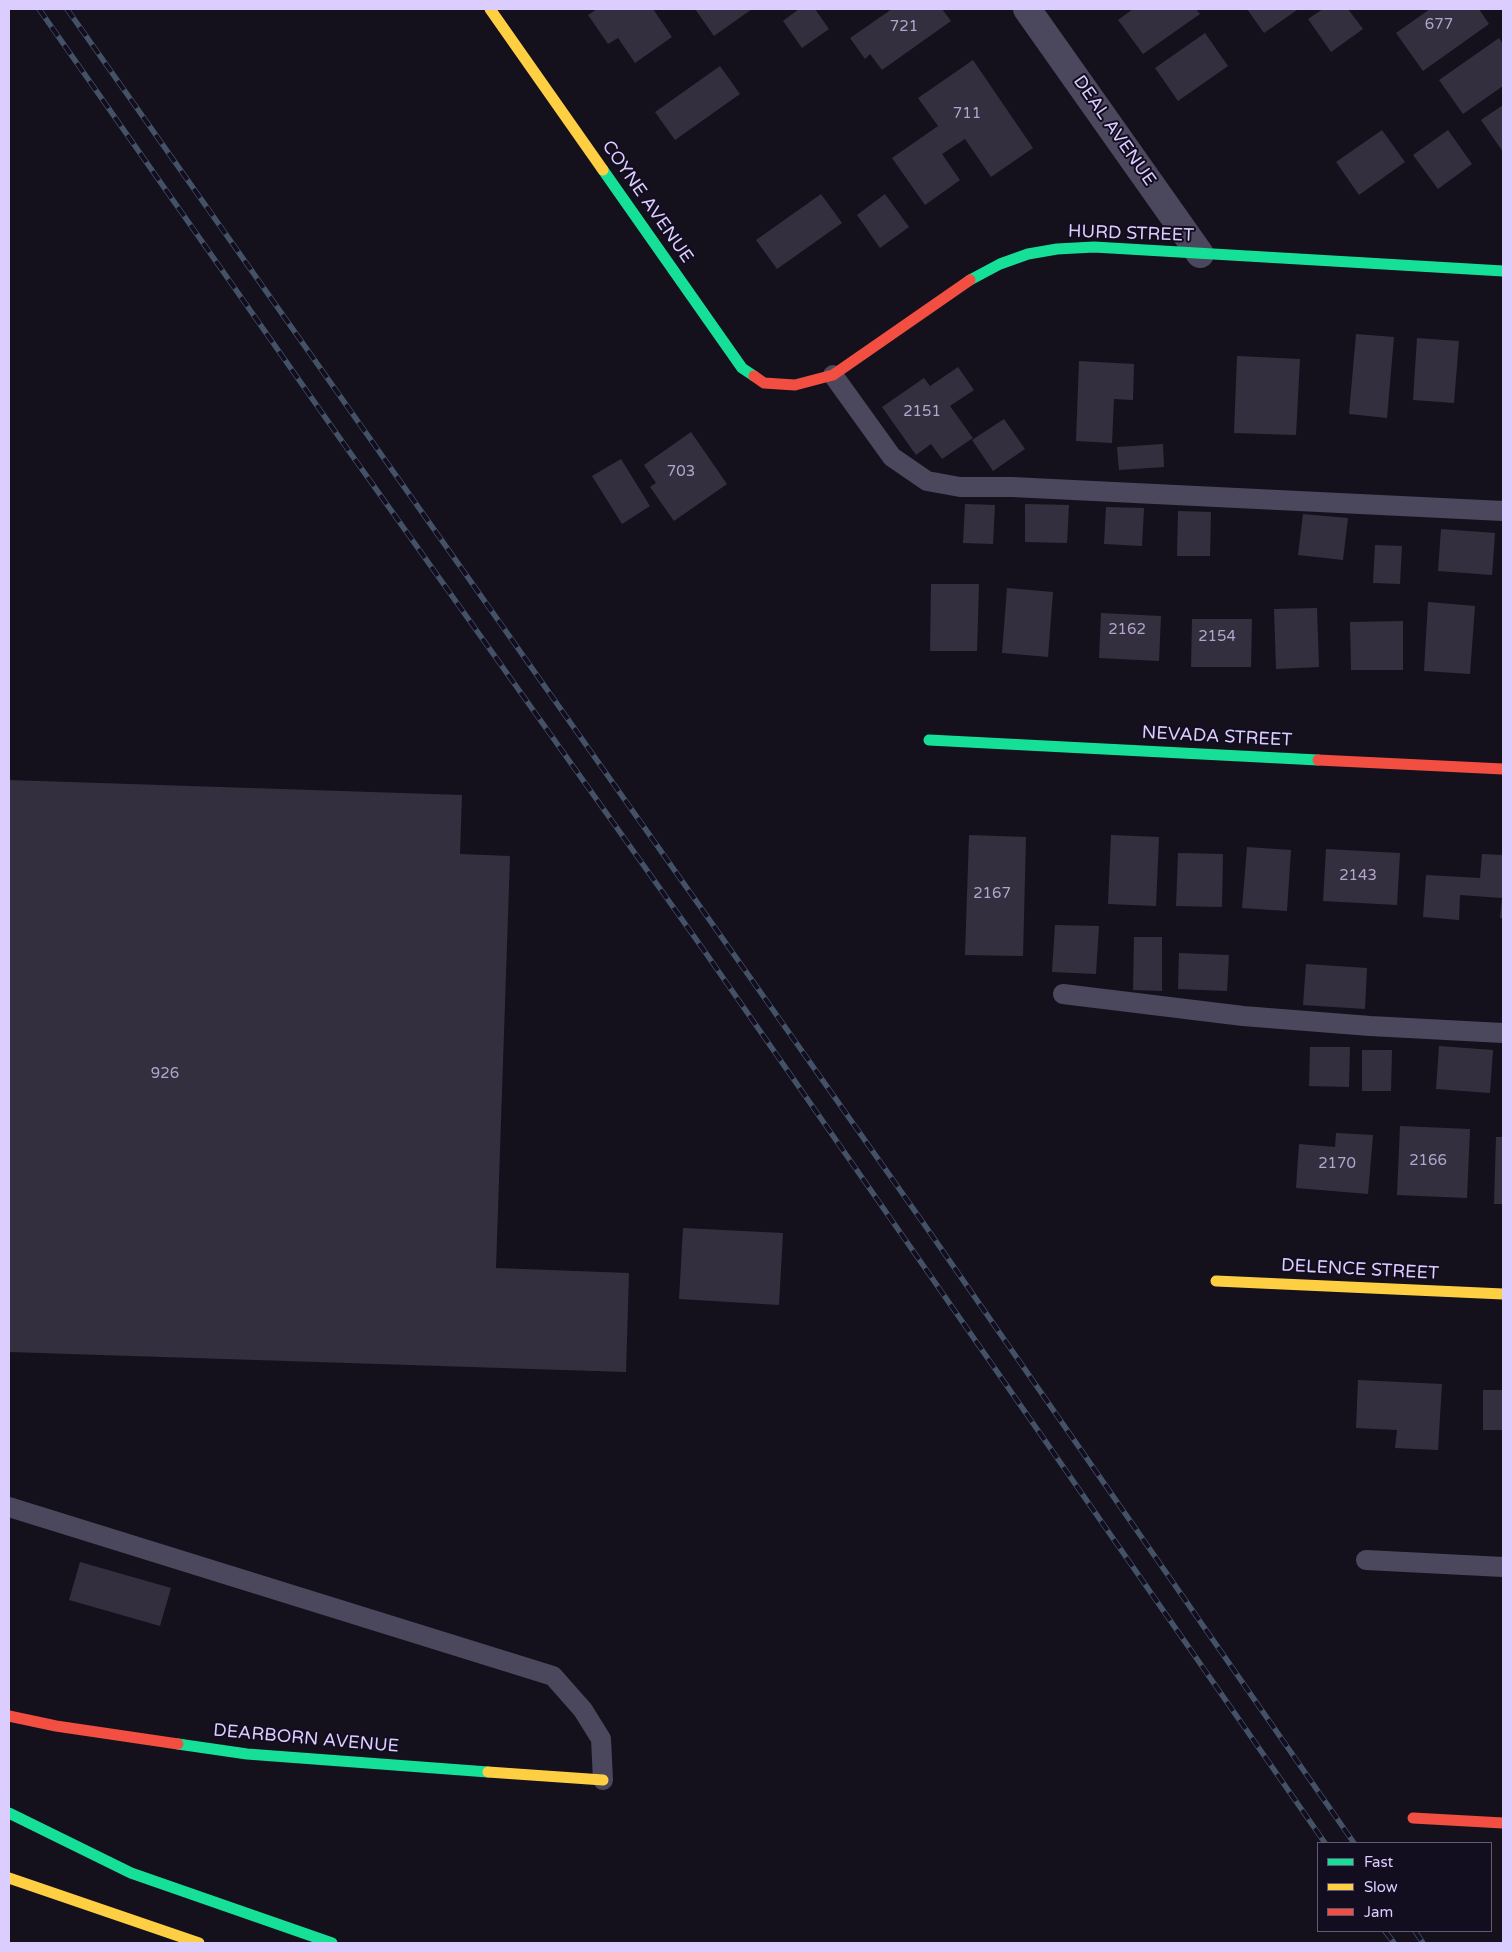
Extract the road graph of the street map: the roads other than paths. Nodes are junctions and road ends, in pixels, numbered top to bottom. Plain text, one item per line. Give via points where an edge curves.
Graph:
1 (490, 9) edge
2 (1027, 9) edge
3 (1200, 254) junction
4 (1503, 271) edge
5 (833, 375) junction
6 (795, 385) joint
7 (1503, 511) edge
8 (929, 740) dead end
9 (1503, 769) edge
10 (1063, 994) dead end
11 (1503, 1034) edge
12 (1216, 1281) dead end
13 (1503, 1294) edge
14 (9, 1507) edge
15 (1366, 1560) dead end
16 (1503, 1567) edge
17 (9, 1716) edge
18 (603, 1780) joint
19 (9, 1813) edge
20 (1413, 1818) dead end
21 (1503, 1822) edge
22 (9, 1878) edge
23 (199, 1943) edge
24 (332, 1943) edge

1 - 6 main road, COYNE AVENUE via 742,368 764,382
2 - 3 street, DEAL AVENUE
3 - 4 main road, HURD STREET
3 - 5 main road, HURD STREET via 1094,247 1028,254 968,281
5 - 6 main road, HURD STREET
5 - 7 lane via 892,458 927,481 960,486
8 - 9 main road, NEVADA STREET
10 - 11 lane via 1243,1016
12 - 13 main road, DELENCE STREET
14 - 18 lane via 553,1676 583,1710 601,1739
15 - 16 lane
17 - 18 main road, DEARBORN AVENUE via 247,1754
19 - 24 main road via 131,1873
20 - 21 main road
22 - 23 main road

